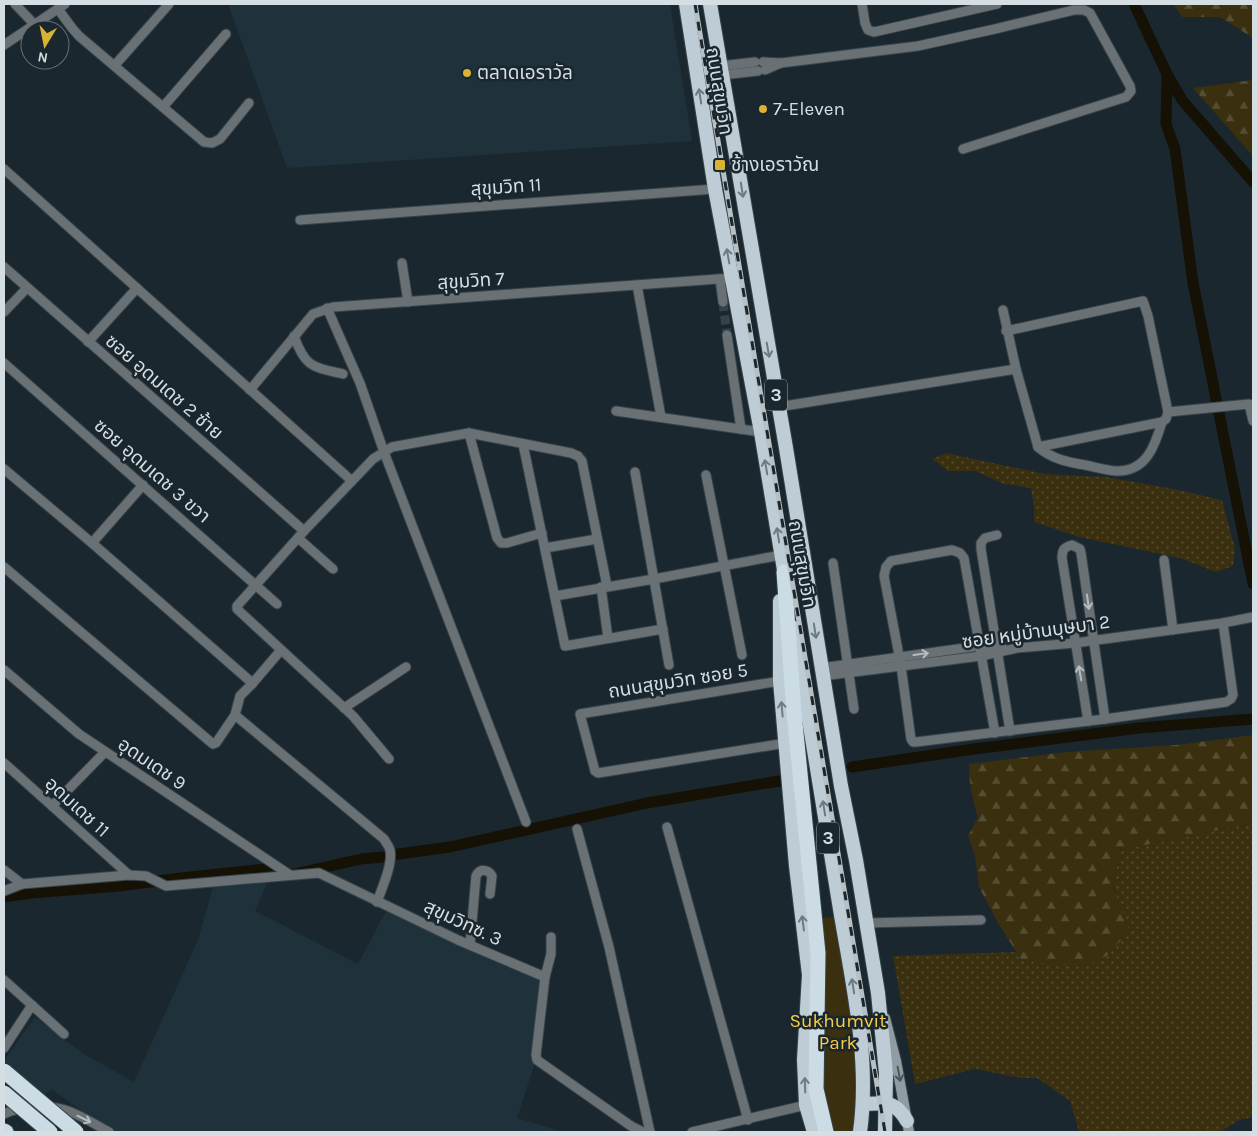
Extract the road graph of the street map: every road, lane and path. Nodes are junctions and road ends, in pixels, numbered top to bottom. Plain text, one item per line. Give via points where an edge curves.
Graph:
1 (15, 4) edge
2 (169, 4) edge
3 (686, 4) edge
4 (710, 4) edge
5 (862, 4) edge
6 (997, 4) edge
7 (62, 7) edge
8 (30, 20) edge
9 (41, 20) edge
10 (20, 34) edge
11 (226, 34) dead end
12 (4, 45) edge
13 (115, 65) junction
14 (721, 71) junction
15 (249, 103) dead end
16 (163, 107) junction
17 (963, 149) dead end
18 (4, 168) edge
19 (716, 190) junction
20 (300, 220) dead end
21 (402, 263) dead end
22 (4, 267) edge
23 (726, 278) junction
24 (637, 285) junction
25 (27, 288) junction
26 (137, 288) junction
27 (408, 302) junction
28 (723, 302) tunnel mouth
29 (327, 308) junction
30 (1003, 310) dead end
31 (4, 312) edge
32 (1006, 331) junction
33 (727, 335) tunnel mouth
34 (294, 336) junction
35 (88, 342) junction
36 (4, 363) edge
37 (1016, 369) junction
38 (343, 374) dead end
39 (250, 390) junction
40 (1251, 404) edge
41 (778, 407) junction
42 (616, 411) dead end
43 (1168, 412) junction
44 (661, 417) junction
45 (1253, 421) edge
46 (1162, 422) junction
47 (741, 429) junction
48 (760, 432) junction
49 (469, 433) junction
50 (523, 444) junction
51 (1038, 447) junction
52 (384, 452) junction
53 (4, 468) edge
54 (635, 472) dead end
55 (706, 475) dead end
56 (352, 480) junction
57 (143, 485) junction
58 (796, 511) junction
59 (775, 516) junction
60 (542, 533) junction
61 (301, 534) junction
62 (997, 535) dead end
63 (597, 539) junction
64 (92, 543) junction
65 (545, 548) junction
66 (1164, 560) dead end
67 (782, 561) junction
68 (833, 563) dead end
69 (724, 565) junction
70 (4, 567) edge
71 (333, 569) dead end
72 (654, 579) junction
73 (257, 585) junction
74 (604, 587) junction
75 (555, 596) junction
76 (277, 604) dead end
77 (1253, 617) edge
78 (1223, 623) junction
79 (663, 629) junction
80 (1173, 630) junction
81 (608, 638) junction
82 (1093, 640) junction
83 (1074, 643) junction
84 (979, 646) junction
85 (281, 650) junction
86 (997, 650) junction
87 (742, 655) dead end
88 (981, 656) junction
89 (901, 661) junction
90 (669, 665) dead end
91 (406, 667) dead end
92 (848, 669) junction
93 (4, 670) edge
94 (822, 672) junction
95 (780, 681) junction
96 (252, 684) junction
97 (344, 708) junction
98 (854, 709) dead end
99 (235, 715) junction
100 (1105, 719) junction
101 (1088, 721) junction
102 (1010, 731) junction
103 (995, 733) junction
104 (786, 743) junction
105 (105, 752) junction
106 (389, 759) dead end
107 (4, 763) edge
108 (52, 806) junction
109 (526, 822) dead end
110 (668, 828) dead end
111 (576, 829) dead end
112 (4, 870) edge
113 (287, 873) junction
114 (129, 874) junction
115 (22, 884) junction
116 (4, 891) edge
117 (490, 894) dead end
118 (377, 902) junction
119 (981, 920) dead end
120 (867, 923) junction
121 (551, 937) dead end
122 (470, 945) junction
123 (545, 977) junction
124 (4, 980) edge
125 (878, 993) junction
126 (32, 1005) junction
127 (64, 1034) dead end
128 (4, 1048) edge
129 (4, 1071) edge
130 (4, 1093) edge
131 (886, 1103) junction
132 (863, 1104) junction
133 (806, 1105) junction
134 (4, 1114) edge
135 (748, 1120) junction
136 (908, 1127) edge
137 (50, 1132) edge
138 (76, 1132) edge
139 (108, 1132) edge
140 (644, 1132) edge
141 (650, 1132) edge
142 (692, 1132) edge
143 (814, 1132) edge
144 (826, 1132) edge
145 (860, 1132) edge
146 (885, 1132) edge

1 - 8 street
2 - 13 street
19 -> 3 highway, ถนนสุขุมวิท / 3
4 - 14 highway, ถนนสุขุมวิท / 3
5 - 6 street via 864,23 868,30 874,32
7 - 9 street
7 - 13 street via 72,28
10 - 12 street
11 - 16 street
13 - 16 street
14 - 17 street via 918,46 1074,10 1090,13 1130,86 1131,91 1126,97
14 -> 41 highway, ถนนสุขุมวิท / 3
15 - 16 street via 220,139 212,143 204,142
18 - 26 street
19 - 20 street, สุขุมวิท 11
23 -> 19 highway, ถนนสุขุมวิท / 3
21 - 27 street
22 - 25 street, ซอย อุดมเดช 2 ซ้าย
23 - 24 street, สุขุมวิท 7
23 - 28 street
23 - 48 highway, ถนนสุขุมวิท / 3
24 - 27 street, สุขุมวิท 7
24 - 44 street
25 - 31 street
25 - 35 street, ซอย อุดมเดช 2 ซ้าย
26 - 35 street
26 - 39 street
27 - 29 street, สุขุมวิท 7
29 - 34 street, สุขุมวิท 7 via 313,314
29 - 52 street via 360,383
30 - 32 street
32 - 37 street
32 - 43 street via 1143,301
33 - 47 street
34 - 38 street via 300,353 313,366
34 - 39 street, สุขุมวิท 7
35 - 61 street, ซอย อุดมเดช 2 ซ้าย
36 - 57 street, ซอย อุดมเดช 3 ขวา
37 - 41 street
37 - 51 street
39 - 56 street
40 - 43 street
40 - 45 street
41 - 58 highway, ถนนสุขุมวิท / 3
42 - 44 street
43 - 46 street
44 - 47 street
46 - 51 street
46 - 51 street via 1155,447 1144,462 1130,469 1116,471 1064,461
47 - 48 street
59 -> 48 highway, ถนนสุขุมวิท / 3
49 - 50 street
49 - 52 street via 392,447
49 - 60 street via 497,538 501,543 507,543
50 - 60 street
50 - 63 street via 571,453 582,461
52 - 56 street
52 - 109 street
53 - 64 street
54 - 72 street
55 - 69 street
56 - 61 street
57 - 64 street
57 - 73 street, ซอย อุดมเดช 3 ขวา
58 - 59 highway
58 -> 94 highway, ถนนสุขุมวิท / 3
67 -> 59 highway, ถนนสุขุมวิท / 3
60 - 65 street
61 - 71 street, ซอย อุดมเดช 2 ซ้าย
61 - 73 street
62 - 86 street via 985,538 981,543
63 - 65 street
63 - 74 street
64 - 96 street
65 - 75 street
66 - 80 street
67 - 69 street
67 - 95 highway
132 -> 67 highway, ถนนสุขุมวิท / 3 via 854,989
67 - 144 highway via 818,953 816,1089
68 - 92 street
69 - 72 street
69 - 87 street
70 - 99 street via 213,744
72 - 74 street
72 - 79 street
73 - 76 street, ซอย อุดมเดช 3 ขวา
73 - 85 street via 237,609
74 - 75 street
74 - 81 street
75 - 81 street via 565,646
77 - 78 street, ซอย หมู่บ้านบุษบา 2
78 - 80 street, ซอย หมู่บ้านบุษบา 2
78 - 100 street via 1231,699
79 - 81 street
79 - 90 street
80 - 82 street, ซอย หมู่บ้านบุษบา 2
82 - 83 street, ซอย หมู่บ้านบุษบา 2
83 -> 82 street via 1062,558 1062,552 1072,545 1080,549
82 - 100 street
83 - 86 street, ซอย หมู่บ้านบุษบา 2
101 -> 83 street
84 - 86 street
84 - 88 street
89 -> 84 street
84 - 89 street via 964,558 960,553 952,550 891,561 884,576
85 - 96 street
85 - 97 street
86 - 88 street, ซอย หมู่บ้านบุษบา 2
86 - 102 street
88 - 89 street, ซอย หมู่บ้านบุษบา 2
88 - 103 street
89 - 92 street, ซอย หมู่บ้านบุษบา 2
89 - 103 street via 913,742
91 - 97 street
92 - 94 street, ซอย หมู่บ้านบุษบา 2
92 - 98 street
93 - 105 street, อุดมเดช 9
94 - 120 highway, ถนนสุขุมวิท / 3
104 -> 95 highway
95 - 104 street, ถนนสุขุมวิท ซอย 5 via 580,714 595,771 598,772
96 - 99 street via 240,696
97 - 106 street
99 - 118 street via 384,839 390,849 390,858
100 - 101 street
101 - 102 street
102 - 103 street
133 -> 104 highway via 804,1060 809,975
105 - 108 street
105 - 113 street, อุดมเดช 9
107 - 108 street, อุดมเดช 11
108 - 114 street, อุดมเดช 11
110 - 135 street
111 - 141 street via 609,947
112 - 115 street
113 - 114 street, สุขุมวิทซ. 3 via 175,886 161,885 146,876
113 - 118 street, สุขุมวิทซ. 3 via 318,873
114 - 115 street
115 - 116 street
117 - 122 street via 492,876 488,871 480,870 476,879
118 - 122 street, สุขุมวิทซ. 3
119 - 120 street
120 - 125 highway, ถนนสุขุมวิท / 3
121 - 123 street
122 - 123 street, สุขุมวิทซ. 3
123 - 140 street via 537,1060
124 - 126 street
125 - 131 highway, ถนนสุขุมวิท / 3
125 -> 136 main road via 896,1061
126 - 127 street
126 - 128 street
129 - 138 highway, bridge
130 - 137 highway, bridge
131 - 132 highway
131 - 136 highway via 898,1108
131 - 146 highway, ถนนสุขุมวิท / 3
132 - 145 highway, ถนนสุขุมวิท / 3
133 - 135 street
133 - 143 highway
134 -> 139 street via 31,1108 62,1109
135 - 142 street

